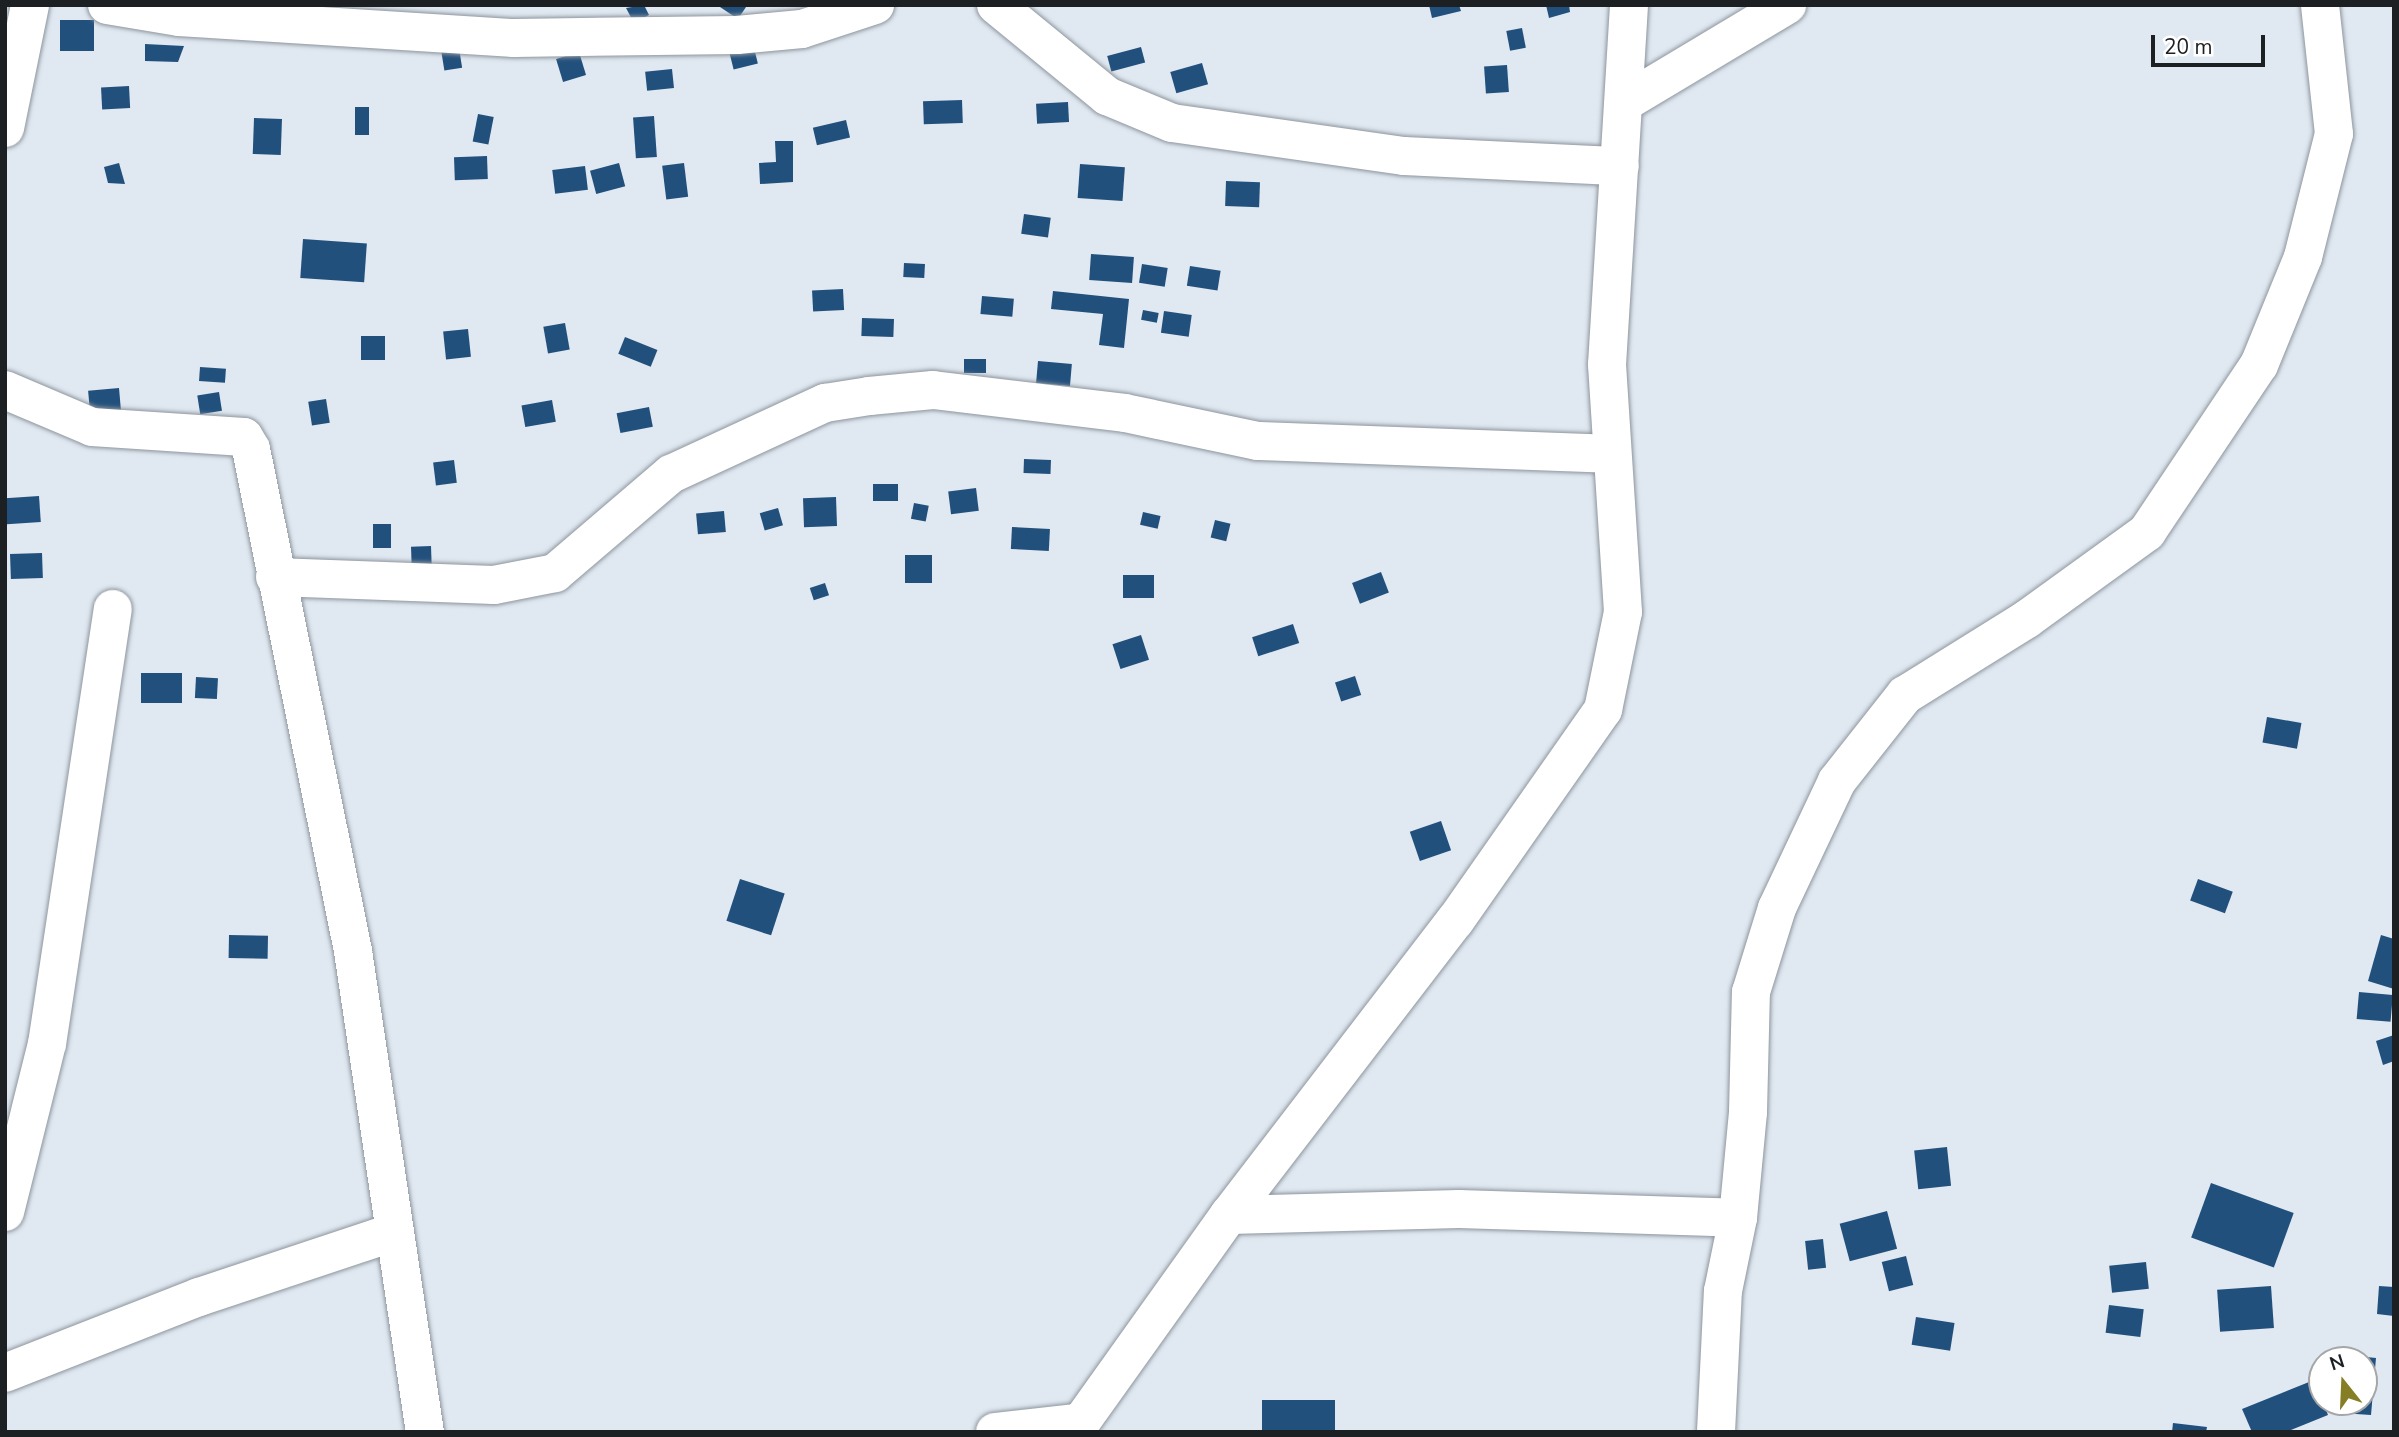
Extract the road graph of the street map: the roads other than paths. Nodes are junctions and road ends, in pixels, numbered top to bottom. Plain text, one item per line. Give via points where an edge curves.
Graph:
1 (30, 5) edge
2 (107, 5) edge
3 (875, 5) edge
4 (996, 5) edge
5 (1629, 5) edge
6 (1787, 5) edge
7 (2320, 5) edge
8 (1625, 102) junction
9 (5, 128) edge
10 (1620, 166) junction
11 (5, 390) edge
12 (1610, 454) junction
13 (275, 577) junction
14 (113, 609) dead end
15 (5, 1212) edge
16 (1229, 1215) junction
17 (1738, 1219) junction
18 (391, 1233) junction
19 (5, 1373) edge
20 (1075, 1428) edge
21 (425, 1432) edge
22 (995, 1432) edge
23 (1716, 1432) edge

1 - 9 street
2 - 3 street via 179,17 514,37 737,36 802,29
4 - 10 street via 1107,96 1172,123 1404,156
5 - 8 street
6 - 8 street
7 - 17 street via 2334,134 2303,257 2259,365 2147,532 2028,619 1905,695 1837,781 1777,908 1751,992
8 - 10 street
10 - 12 street via 1607,365
11 - 13 street via 92,427 244,437
12 - 13 street via 1258,441 1125,413 933,390 825,403 671,474 555,573 494,585
12 - 16 street via 1623,612 1603,710 1455,921
13 - 18 street via 353,951
14 - 15 street via 47,1044
16 - 17 street via 1459,1209
16 - 20 street
17 - 23 street via 1723,1291
18 - 19 street via 199,1297
18 - 21 street via 414,1336
20 - 22 street

